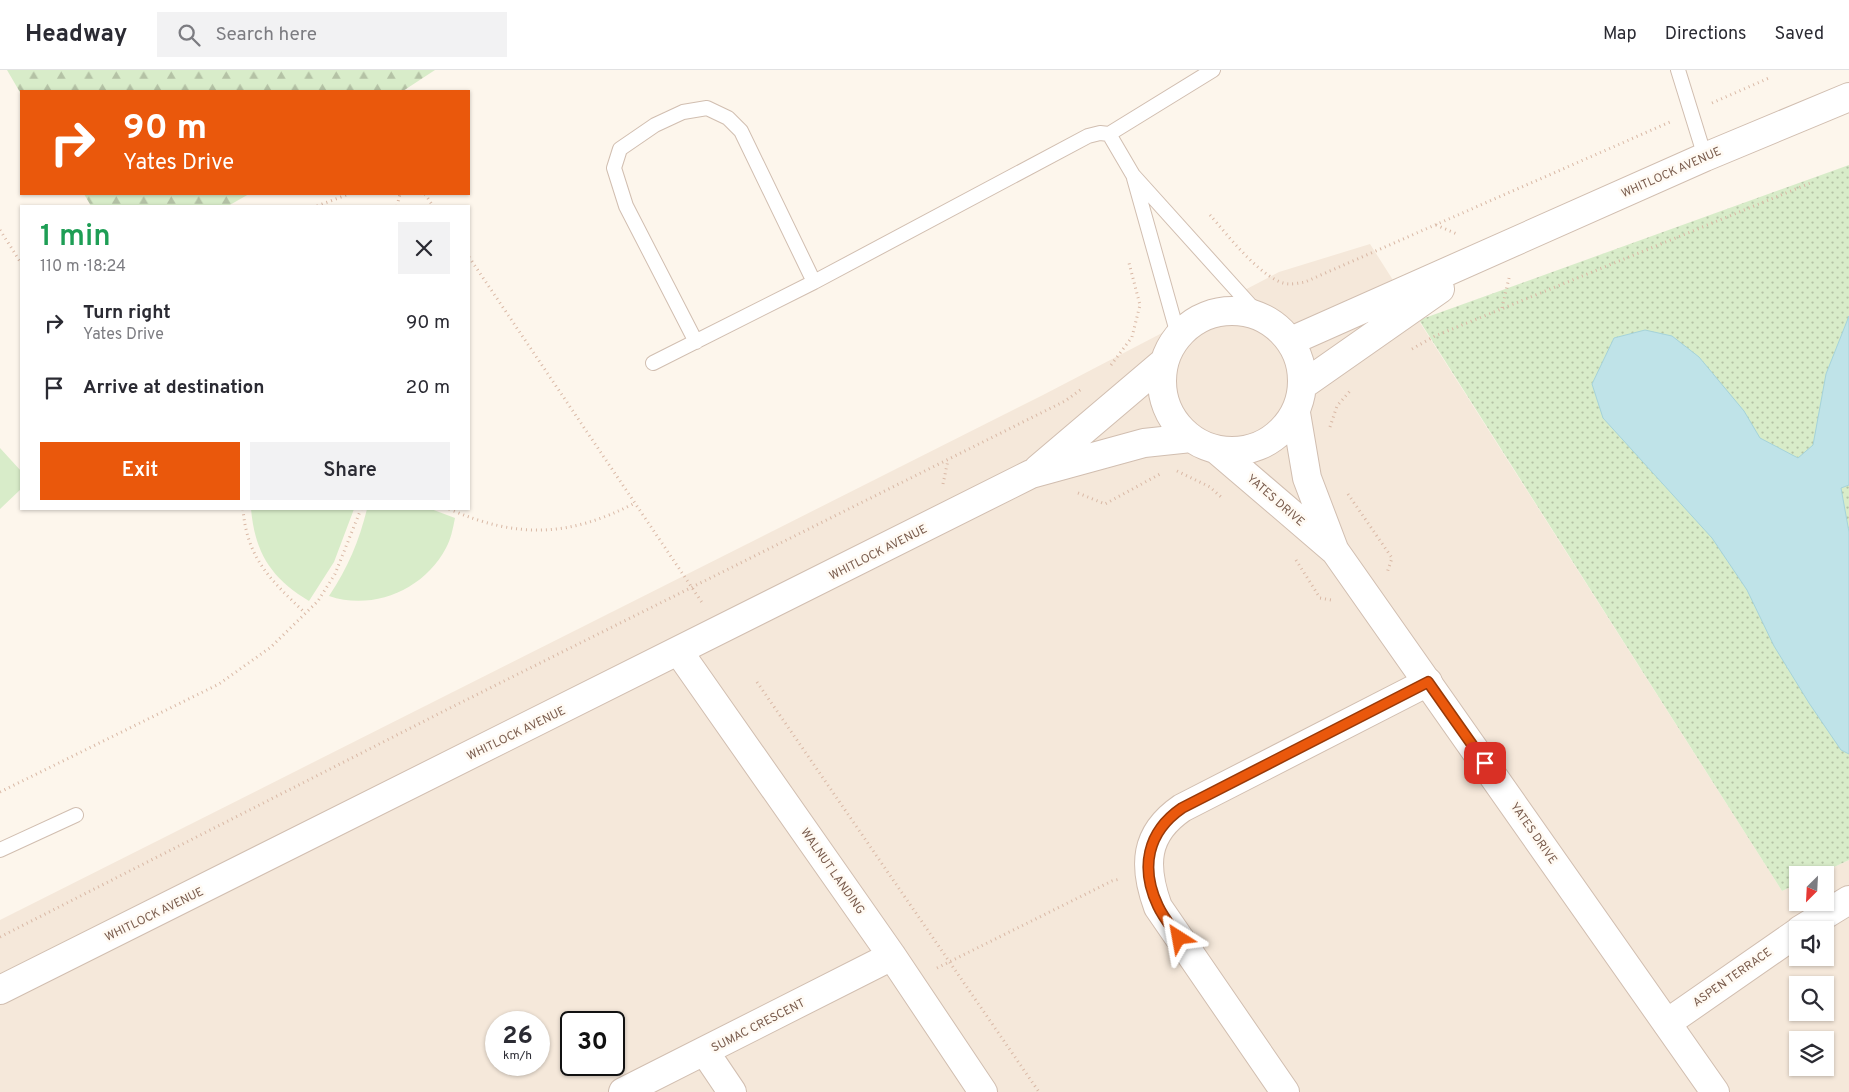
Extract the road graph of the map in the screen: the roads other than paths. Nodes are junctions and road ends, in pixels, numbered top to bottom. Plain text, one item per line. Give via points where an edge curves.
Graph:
1 (1213, 70) edge
2 (1678, 70) edge
3 (1849, 97) edge
4 (1109, 134) junction
5 (1705, 157) junction
6 (1133, 175) junction
7 (1494, 250) junction
8 (814, 282) junction
9 (1260, 316) junction
10 (1178, 335) junction
11 (1291, 341) junction
12 (696, 342) junction
13 (1164, 362) junction
14 (654, 363) dead end
15 (1303, 385) junction
16 (1296, 413) junction
17 (1191, 438) junction
18 (1217, 450) junction
19 (1031, 474) junction
20 (1335, 551) junction
21 (679, 652) junction
22 (1428, 682) junction
23 (76, 815) dead end
24 (0, 850) edge
25 (1849, 900) edge
26 (1815, 921) edge
27 (1789, 938) edge
28 (892, 956) junction
29 (0, 990) edge
30 (1667, 1022) junction
31 (705, 1052) junction
32 (623, 1092) edge
33 (732, 1092) edge
34 (983, 1092) edge
35 (1285, 1092) edge
36 (1715, 1092) edge

1 - 4 lane
2 - 5 lane
3 - 5 street, WHITLOCK AVENUE
4 - 6 lane
4 - 8 lane via 1100,132 1088,136
5 - 7 street, WHITLOCK AVENUE
6 - 9 lane
6 - 10 lane
7 - 11 street, WHITLOCK AVENUE
7 - 15 street, WHITLOCK AVENUE
8 - 12 lane
8 - 12 lane via 741,131 728,118 707,108 683,112 655,125 620,150 614,168 626,206
9 - 10 street via 1236,310 1220,311 1204,316
9 - 11 street
10 - 13 street
11 - 15 street via 1300,358
12 - 14 lane
13 - 17 street via 1165,404 1175,423
13 - 19 street, WHITLOCK AVENUE
15 - 16 street
16 - 18 street via 1282,432 1262,446 1240,452
16 - 20 street, YATES DRIVE via 1307,478
17 - 18 street
17 - 19 street, WHITLOCK AVENUE via 1144,443
18 - 20 street, YATES DRIVE
19 - 21 street, WHITLOCK AVENUE
20 - 22 street, YATES DRIVE
21 - 28 street, WALNUT LANDING
21 - 29 street, WHITLOCK AVENUE
22 - 30 street, YATES DRIVE
22 - 35 street via 1175,813 1155,836 1149,855 1148,875 1158,907
23 - 24 lane
25 - 26 street, ASPEN TERRACE
27 - 30 street, ASPEN TERRACE
28 - 31 street, SUMAC CRESCENT
28 - 34 street, WALNUT LANDING
30 - 36 street, YATES DRIVE
31 - 32 street, SUMAC CRESCENT
31 - 33 street

